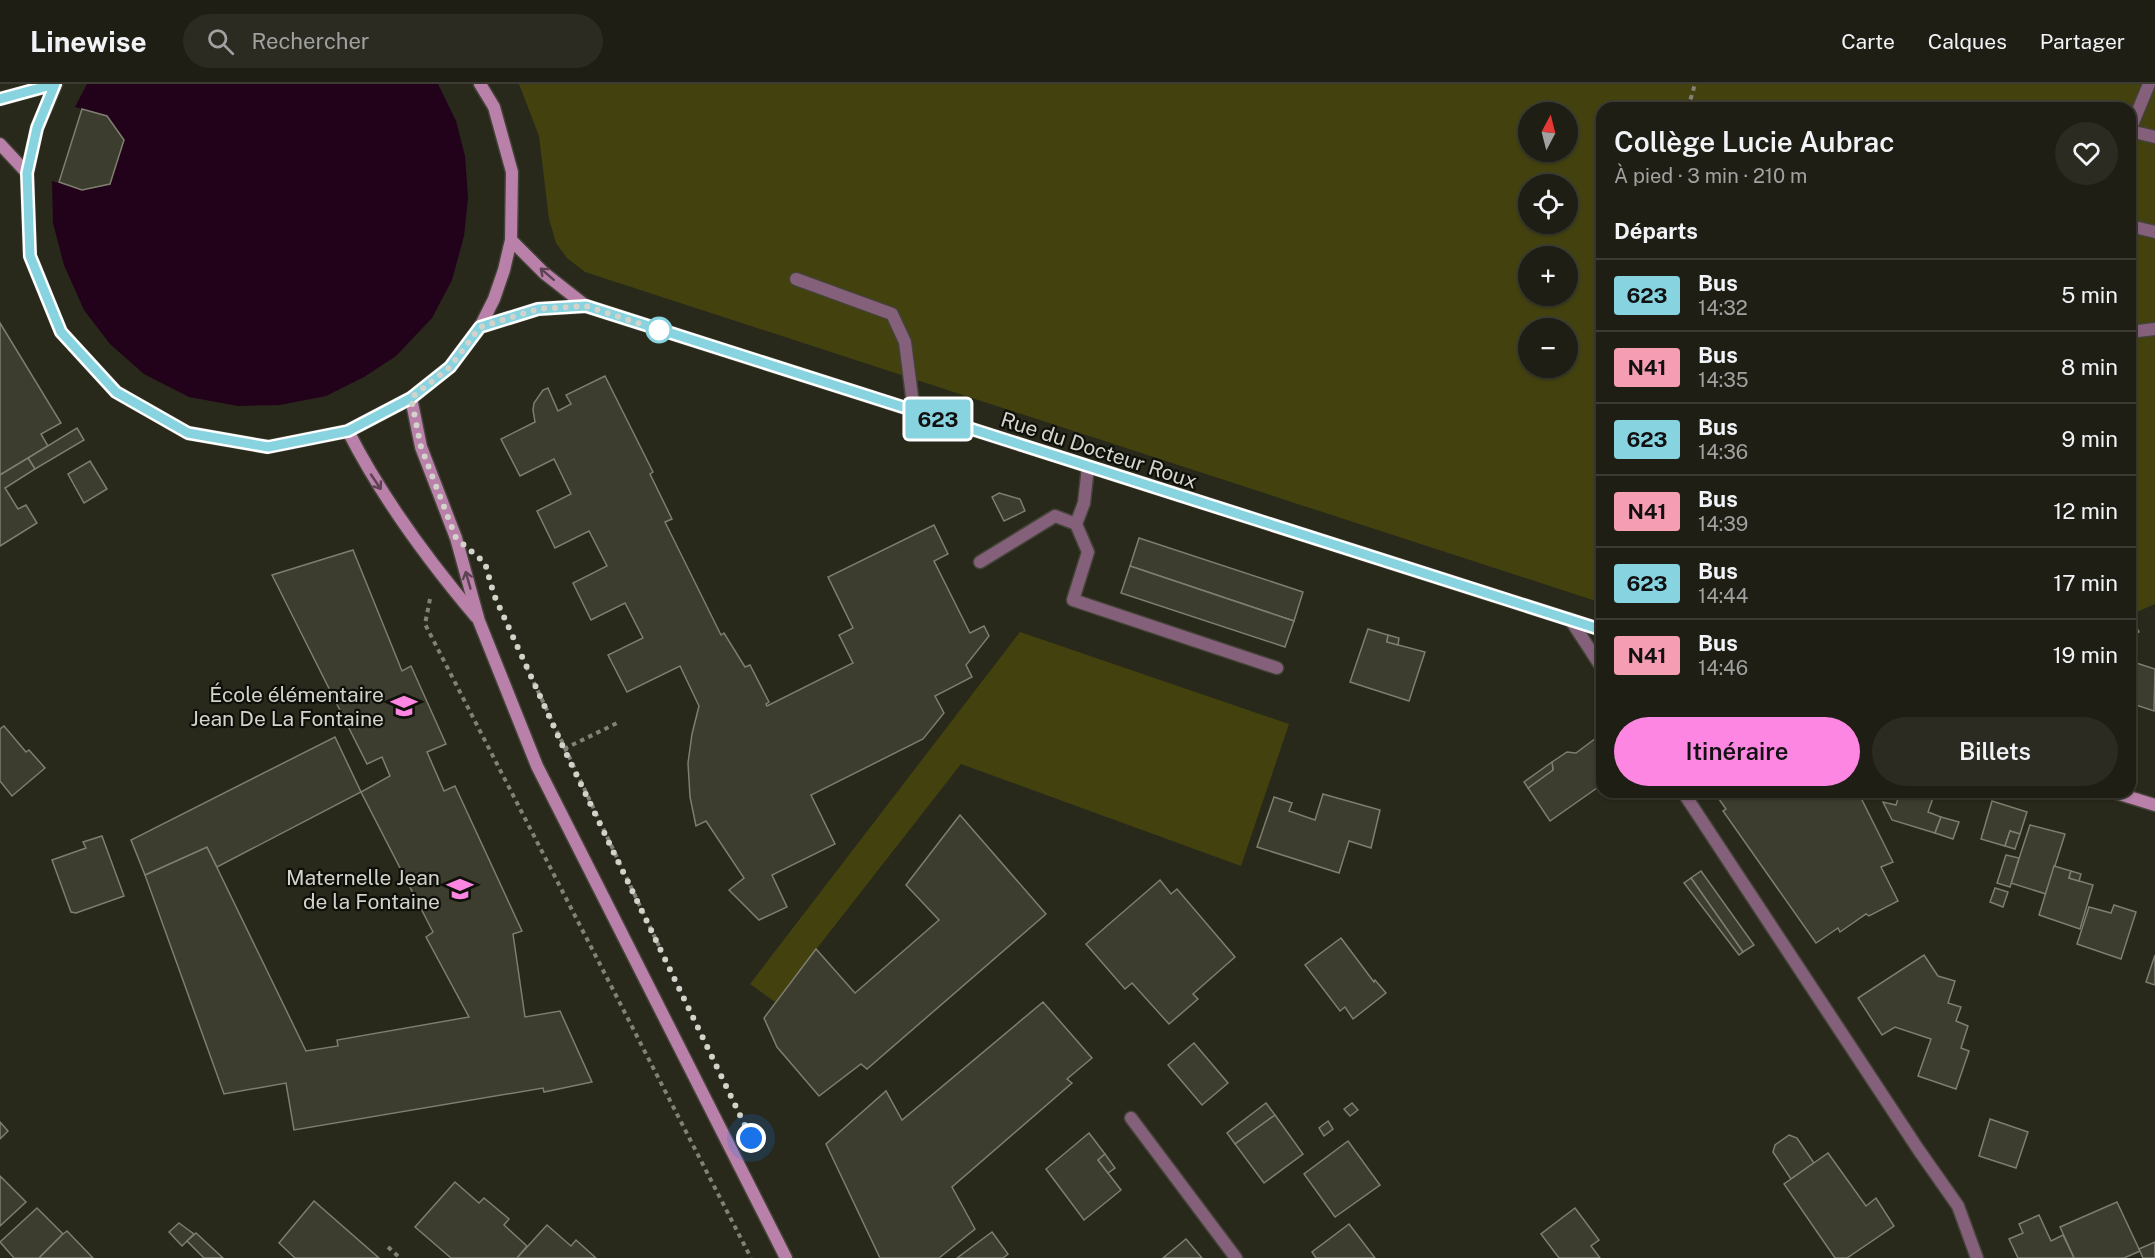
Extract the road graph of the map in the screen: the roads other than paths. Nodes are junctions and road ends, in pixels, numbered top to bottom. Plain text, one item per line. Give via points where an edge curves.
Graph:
1 (56, 84) edge
2 (480, 84) edge
3 (2149, 84) edge
4 (0, 99) edge
5 (2136, 115) edge
6 (2136, 132) edge
7 (2155, 137) edge
8 (0, 144) edge
9 (27, 173) junction
10 (2136, 227) edge
11 (2155, 232) edge
12 (511, 240) junction
13 (796, 279) dead end
14 (586, 306) junction
15 (480, 327) junction
16 (2155, 329) edge
17 (2136, 331) edge
18 (411, 398) junction
19 (914, 412) junction
20 (348, 431) junction
21 (1088, 467) junction
22 (1076, 524) junction
23 (980, 562) dead end
24 (1569, 619) junction
25 (479, 621) junction
26 (1596, 628) edge
27 (1596, 659) edge
28 (1277, 668) dead end
29 (1687, 798) edge
30 (2133, 798) edge
31 (2155, 805) edge
32 (1131, 1118) dead end
33 (786, 1258) edge
34 (1236, 1258) edge
35 (1977, 1258) edge

1 - 4 main road
1 - 9 main road via 37,128
2 - 12 main road via 494,107 512,172
3 - 5 street
6 - 7 street
8 - 9 main road
9 - 20 main road via 30,256 61,332 116,392 188,433 268,447
10 - 11 street
14 -> 12 main road, Rue du Docteur Roux
12 - 15 main road via 494,299
13 - 19 street via 892,314 905,342
14 - 15 main road, Rue du Docteur Roux via 538,309
14 - 19 main road, Rue du Docteur Roux
15 - 18 main road via 450,367
16 - 17 street
18 - 20 main road
25 -> 18 main road via 456,538 421,447
19 - 21 main road, Rue du Docteur Roux
20 -> 25 main road via 370,474 435,569
21 - 22 street via 1084,503
21 - 24 main road, Rue du Docteur Roux
22 - 23 street via 1055,516
22 - 28 street via 1088,552 1073,600
24 - 26 main road, Rue du Docteur Roux
24 - 27 street
25 - 33 main road via 537,766
29 - 35 street via 1958,1206
30 - 31 main road
32 - 34 street

